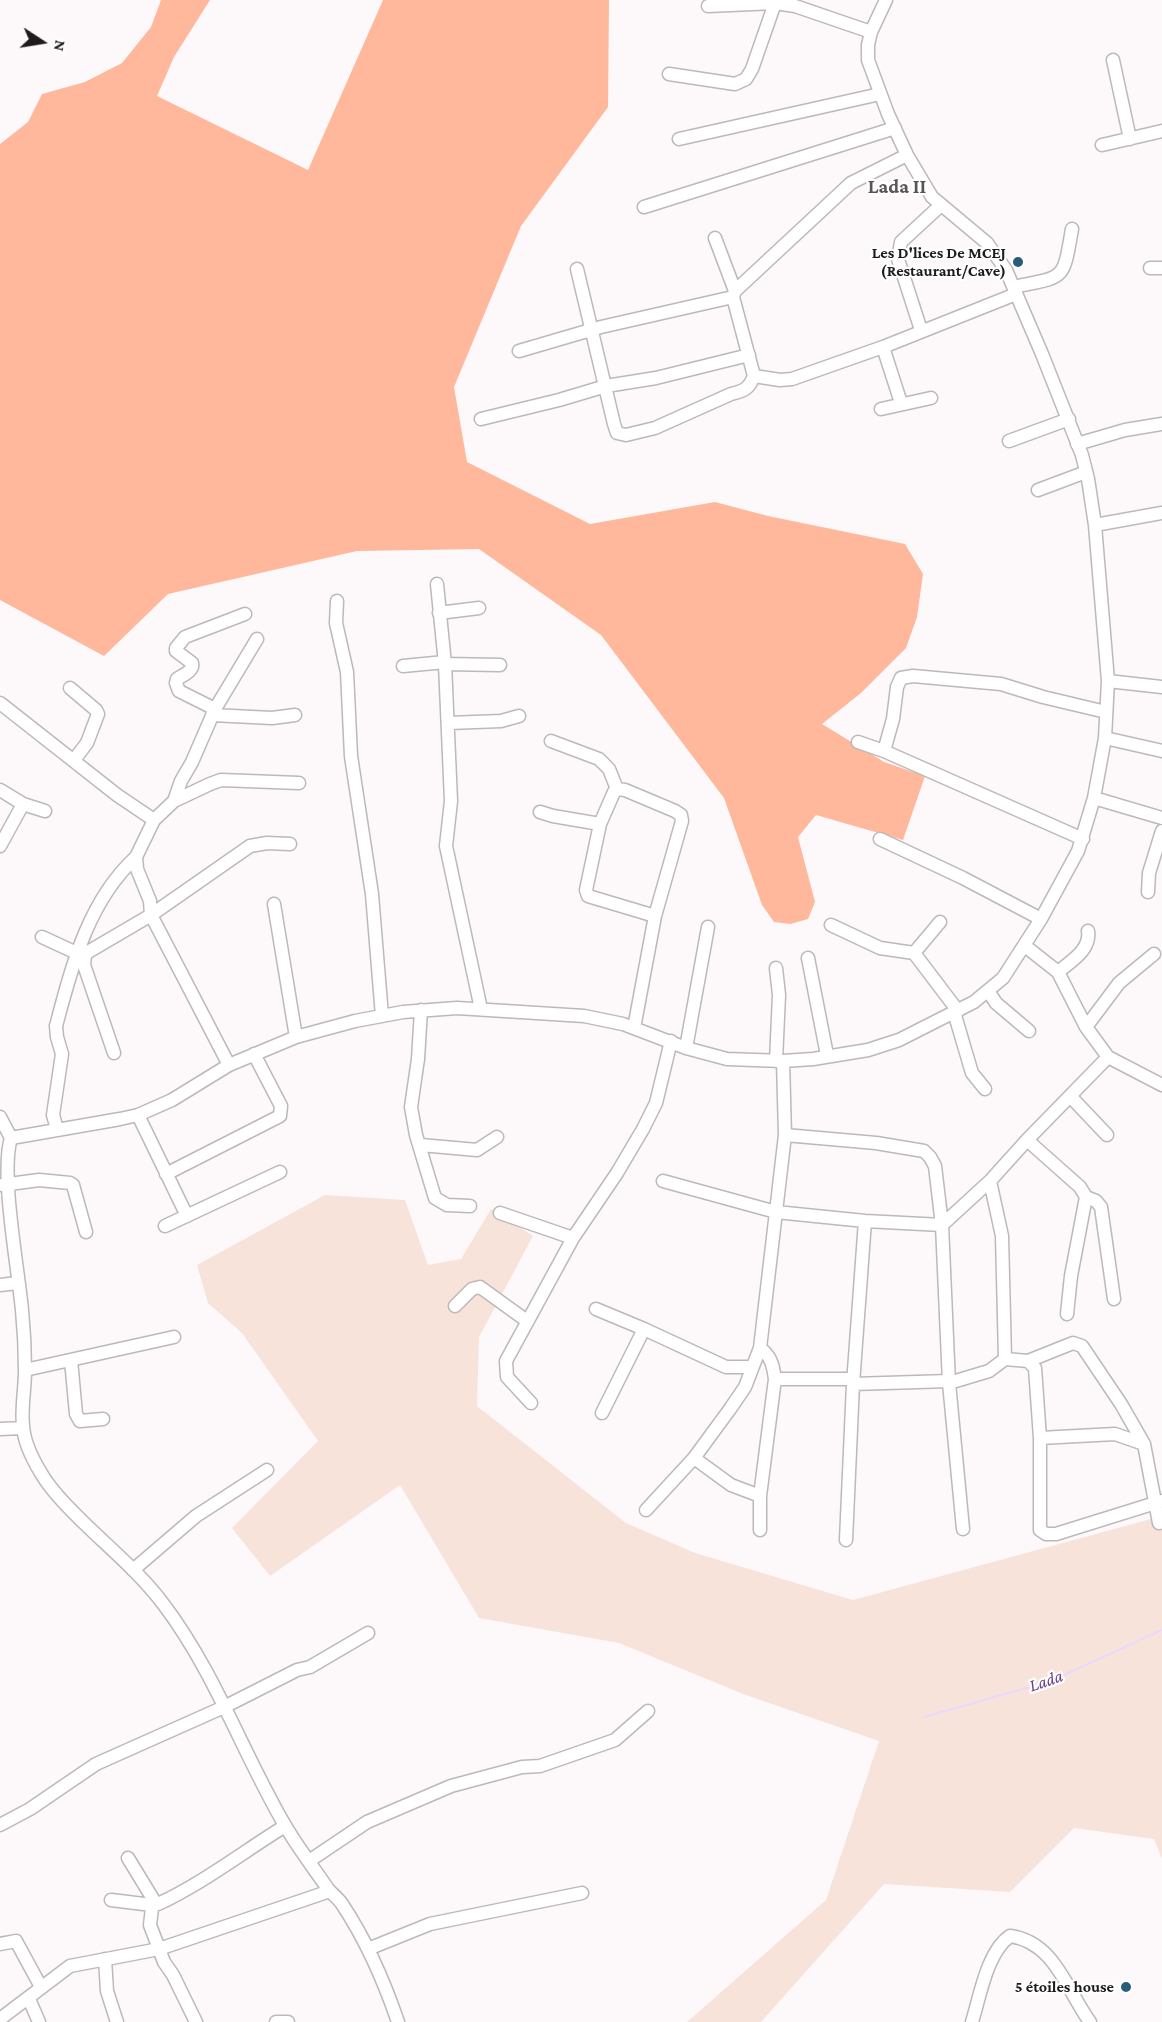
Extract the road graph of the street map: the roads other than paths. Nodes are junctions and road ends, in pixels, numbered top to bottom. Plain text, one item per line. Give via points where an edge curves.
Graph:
1 (886, 0) edge
2 (775, 3) junction
3 (708, 6) dead end
4 (871, 32) junction
5 (1113, 60) dead end
6 (669, 74) dead end
7 (880, 94) junction
8 (895, 128) junction
9 (1162, 131) edge
10 (679, 139) dead end
11 (1130, 140) junction
12 (1102, 145) dead end
13 (907, 155) junction
14 (941, 205) junction
15 (644, 207) dead end
16 (1072, 230) dead end
17 (715, 238) dead end
18 (577, 268) dead end
19 (1015, 290) junction
20 (734, 294) junction
21 (593, 329) junction
22 (921, 330) junction
23 (883, 347) junction
24 (519, 351) dead end
25 (749, 355) junction
26 (754, 376) junction
27 (606, 386) junction
28 (931, 398) dead end
29 (901, 403) junction
30 (881, 409) dead end
31 (481, 419) dead end
32 (1069, 419) junction
33 (1162, 424) edge
34 (1009, 441) dead end
35 (1077, 444) junction
36 (1086, 472) junction
37 (1038, 490) dead end
38 (1162, 513) edge
39 (1095, 525) junction
40 (437, 584) dead end
41 (337, 601) dead end
42 (479, 608) dead end
43 (439, 613) junction
44 (245, 614) dead end
45 (257, 639) dead end
46 (445, 663) junction
47 (500, 665) dead end
48 (403, 666) dead end
49 (1108, 681) junction
50 (1162, 687) edge
51 (70, 688) dead end
52 (0, 703) edge
53 (213, 712) junction
54 (1106, 712) junction
55 (295, 714) dead end
56 (519, 716) dead end
57 (449, 723) junction
58 (1105, 738) junction
59 (551, 741) dead end
60 (858, 742) dead end
61 (885, 751) junction
62 (1162, 751) edge
63 (74, 760) junction
64 (299, 783) dead end
65 (617, 789) junction
66 (0, 790) edge
67 (1094, 798) junction
68 (174, 801) junction
69 (23, 804) junction
70 (45, 811) dead end
71 (540, 812) dead end
72 (1162, 818) edge
73 (154, 820) junction
74 (600, 824) junction
75 (1162, 831) edge
76 (880, 839) dead end
77 (1083, 839) junction
78 (290, 844) dead end
79 (0, 846) edge
80 (136, 857) junction
81 (1148, 892) dead end
82 (274, 904) dead end
83 (151, 915) junction
84 (655, 916) junction
85 (1041, 919) junction
86 (940, 922) dead end
87 (831, 925) dead end
88 (708, 927) dead end
89 (1088, 931) dead end
90 (42, 937) dead end
91 (1025, 946) junction
92 (914, 953) junction
93 (1154, 954) dead end
94 (80, 955) junction
95 (808, 958) dead end
96 (776, 968) dead end
97 (1058, 972) junction
98 (988, 991) junction
99 (481, 1009) junction
100 (421, 1010) junction
101 (956, 1011) junction
102 (382, 1016) junction
103 (1086, 1027) junction
104 (634, 1028) junction
105 (1029, 1031) dead end
106 (296, 1037) junction
107 (671, 1041) junction
108 (686, 1047) junction
109 (114, 1053) dead end
110 (254, 1054) junction
111 (827, 1055) junction
112 (1108, 1057) junction
113 (780, 1061) junction
114 (229, 1065) junction
115 (1162, 1085) edge
116 (985, 1089) dead end
117 (1070, 1096) junction
118 (138, 1115) junction
119 (0, 1118) edge
120 (57, 1130) junction
121 (785, 1135) junction
122 (1107, 1136) dead end
123 (497, 1137) dead end
124 (11, 1138) junction
125 (1027, 1140) junction
126 (421, 1145) junction
127 (280, 1172) dead end
128 (166, 1174) junction
129 (663, 1181) dead end
130 (990, 1181) junction
131 (2, 1185) junction
132 (1086, 1197) junction
133 (2, 1204) edge
134 (470, 1206) dead end
135 (776, 1212) junction
136 (500, 1213) dead end
137 (187, 1216) junction
138 (865, 1221) junction
139 (165, 1226) dead end
140 (942, 1226) junction
141 (86, 1232) dead end
142 (573, 1239) junction
143 (17, 1283) junction
144 (0, 1285) edge
145 (1114, 1299) dead end
146 (455, 1306) dead end
147 (596, 1309) dead end
148 (1067, 1314) dead end
149 (527, 1321) junction
150 (644, 1329) junction
151 (174, 1336) dead end
152 (760, 1348) junction
153 (1005, 1359) junction
154 (70, 1360) junction
155 (1028, 1361) junction
156 (751, 1367) junction
157 (25, 1370) junction
158 (775, 1378) junction
159 (853, 1382) junction
160 (949, 1382) junction
161 (531, 1403) dead end
162 (602, 1413) dead end
163 (104, 1419) dead end
164 (23, 1428) junction
165 (0, 1429) edge
166 (1040, 1438) junction
167 (1144, 1444) junction
168 (694, 1458) junction
169 (267, 1470) dead end
170 (760, 1496) junction
171 (1158, 1502) edge
172 (646, 1510) dead end
173 (1159, 1522) dead end
174 (963, 1529) dead end
175 (760, 1530) dead end
176 (846, 1540) dead end
177 (133, 1570) junction
178 (368, 1633) dead end
179 (224, 1707) junction
180 (648, 1711) dead end
181 (0, 1825) edge
182 (285, 1826) junction
183 (129, 1858) dead end
184 (309, 1861) junction
185 (330, 1891) junction
186 (582, 1893) dead end
187 (111, 1900) dead end
188 (152, 1905) junction
189 (0, 1944) edge
190 (159, 1949) junction
191 (368, 1949) junction
192 (105, 1959) junction
193 (41, 1987) junction
194 (29, 1999) junction
195 (0, 2019) edge
196 (39, 2022) edge
197 (117, 2022) edge
198 (196, 2022) edge
199 (276, 2022) edge
200 (288, 2022) edge
201 (398, 2022) edge
202 (972, 2022) edge
203 (1090, 2022) edge

1 - 4 street
2 - 3 street
2 - 4 street
2 - 6 street via 746,79 735,84
4 - 7 street via 868,60
5 - 11 street
7 - 8 street
7 - 10 street
8 - 13 street
8 - 15 street
9 - 11 street
11 - 12 street
13 - 14 street
13 - 20 street via 850,183
14 - 19 street via 987,243
14 - 22 street via 901,242 899,250 898,259
16 - 19 street via 1060,273 1053,279
17 - 20 street
18 - 21 street
19 - 22 street
19 - 32 street
20 - 21 street
20 - 25 street
21 - 24 street
21 - 27 street
22 - 23 street
23 - 26 street via 792,379
23 - 29 street
25 - 26 street
25 - 27 street
26 - 27 street via 744,391 655,428 626,435 617,433
27 - 31 street
28 - 29 street
29 - 30 street
32 - 34 street
32 - 35 street
33 - 35 street
35 - 36 street
36 - 37 street
36 - 39 street
38 - 39 street
39 - 49 street
40 - 43 street
41 - 102 street via 336,623 347,672 351,756 372,894
42 - 43 street
43 - 46 street
44 - 53 street via 185,637 176,648 193,665 177,679 179,691
45 - 53 street
46 - 47 street
46 - 48 street
46 - 57 street
49 - 50 street
49 - 54 street
51 - 63 street via 98,714 87,743
52 - 63 street
53 - 55 street via 272,718
53 - 68 street
54 - 58 street
54 - 61 street via 1001,684 913,676 902,678 897,687
56 - 57 street via 501,721
57 - 99 street via 452,801 446,846
58 - 62 street
58 - 67 street
59 - 65 street via 599,759 609,769
60 - 61 street
61 - 77 street
63 - 73 street
64 - 68 street via 221,780
65 - 74 street
65 - 84 street via 681,815
66 - 69 street
67 - 72 street
67 - 77 street
68 - 73 street
69 - 70 street
69 - 79 street
71 - 74 street
73 - 80 street
74 - 84 street via 586,884 588,896
75 - 81 street via 1149,873
76 - 85 street
77 - 85 street
78 - 83 street via 250,846
80 - 83 street
80 - 94 street via 94,913
82 - 106 street
83 - 94 street
83 - 114 street
84 - 104 street
85 - 91 street
86 - 92 street
87 - 92 street via 880,948
88 - 108 street
89 - 97 street via 1086,947
90 - 94 street
91 - 97 street
91 - 98 street via 1004,978
92 - 101 street
93 - 103 street via 1119,983
94 - 109 street
94 - 120 street via 56,1026 62,1054 53,1115
95 - 111 street
96 - 113 street
97 - 103 street
98 - 101 street
98 - 105 street via 996,1004
99 - 100 street
99 - 104 street via 584,1016
100 - 102 street
100 - 126 street via 411,1107
101 - 111 street via 898,1040 868,1050
101 - 116 street via 972,1073
102 - 106 street
103 - 112 street
104 - 107 street
106 - 110 street
107 - 108 street
107 - 142 street via 656,1102 617,1173
108 - 113 street via 727,1059
110 - 114 street
110 - 128 street via 281,1106 280,1116
111 - 113 street
112 - 115 street
112 - 117 street
113 - 121 street
114 - 118 street via 172,1100
117 - 122 street
117 - 125 street
118 - 120 street
118 - 128 street
119 - 124 street
120 - 124 street
121 - 135 street
121 - 140 street via 924,1151 935,1166
123 - 126 street via 477,1150
124 - 131 street via 4,1147
125 - 130 street
125 - 132 street via 1080,1187
126 - 134 street via 435,1198 447,1205
127 - 137 street
128 - 137 street
129 - 135 street
130 - 140 street
130 - 153 street via 1002,1236
131 - 133 street
131 - 141 street via 39,1180 70,1183
132 - 145 street via 1101,1207
132 - 148 street
133 - 143 street
135 - 138 street
135 - 152 street
136 - 142 street
137 - 139 street
138 - 140 street
138 - 159 street
140 - 160 street
142 - 149 street
143 - 144 street
143 - 157 street
146 - 149 street via 472,1289 480,1287
147 - 150 street
149 - 161 street via 506,1361 507,1377
150 - 156 street via 726,1367
150 - 162 street
151 - 154 street
152 - 156 street
152 - 158 street via 768,1354
153 - 155 street
153 - 160 street via 989,1371
154 - 157 street
154 - 163 street via 80,1421
155 - 166 street via 1035,1368
155 - 167 street via 1073,1343 1082,1346
156 - 168 street via 744,1387
157 - 164 street
158 - 159 street
158 - 170 street
159 - 160 street
159 - 176 street
160 - 174 street
164 - 165 street
164 - 177 street via 32,1456 58,1496
166 - 167 street via 1115,1434
166 - 171 street via 1040,1530 1046,1534
167 - 171 street
168 - 170 street via 731,1485
168 - 172 street
169 - 177 street via 196,1516
170 - 175 street
171 - 173 street
177 - 179 street via 190,1643
178 - 179 street via 310,1667
179 - 181 street via 96,1764
179 - 182 street
180 - 184 street via 615,1740 540,1766 451,1786 367,1822
182 - 184 street
182 - 188 street via 184,1892
183 - 188 street via 151,1894
184 - 185 street
185 - 190 street
185 - 191 street via 341,1902
186 - 191 street via 430,1924
187 - 188 street
188 - 190 street via 150,1925
189 - 193 street via 16,1941
190 - 192 street
190 - 198 street
191 - 201 street
192 - 193 street via 70,1966
192 - 197 street via 108,1991
193 - 194 street
194 - 195 street
194 - 196 street
199 - 200 street
202 - 203 street via 995,1954 1001,1942 1010,1936 1020,1937 1048,1956

